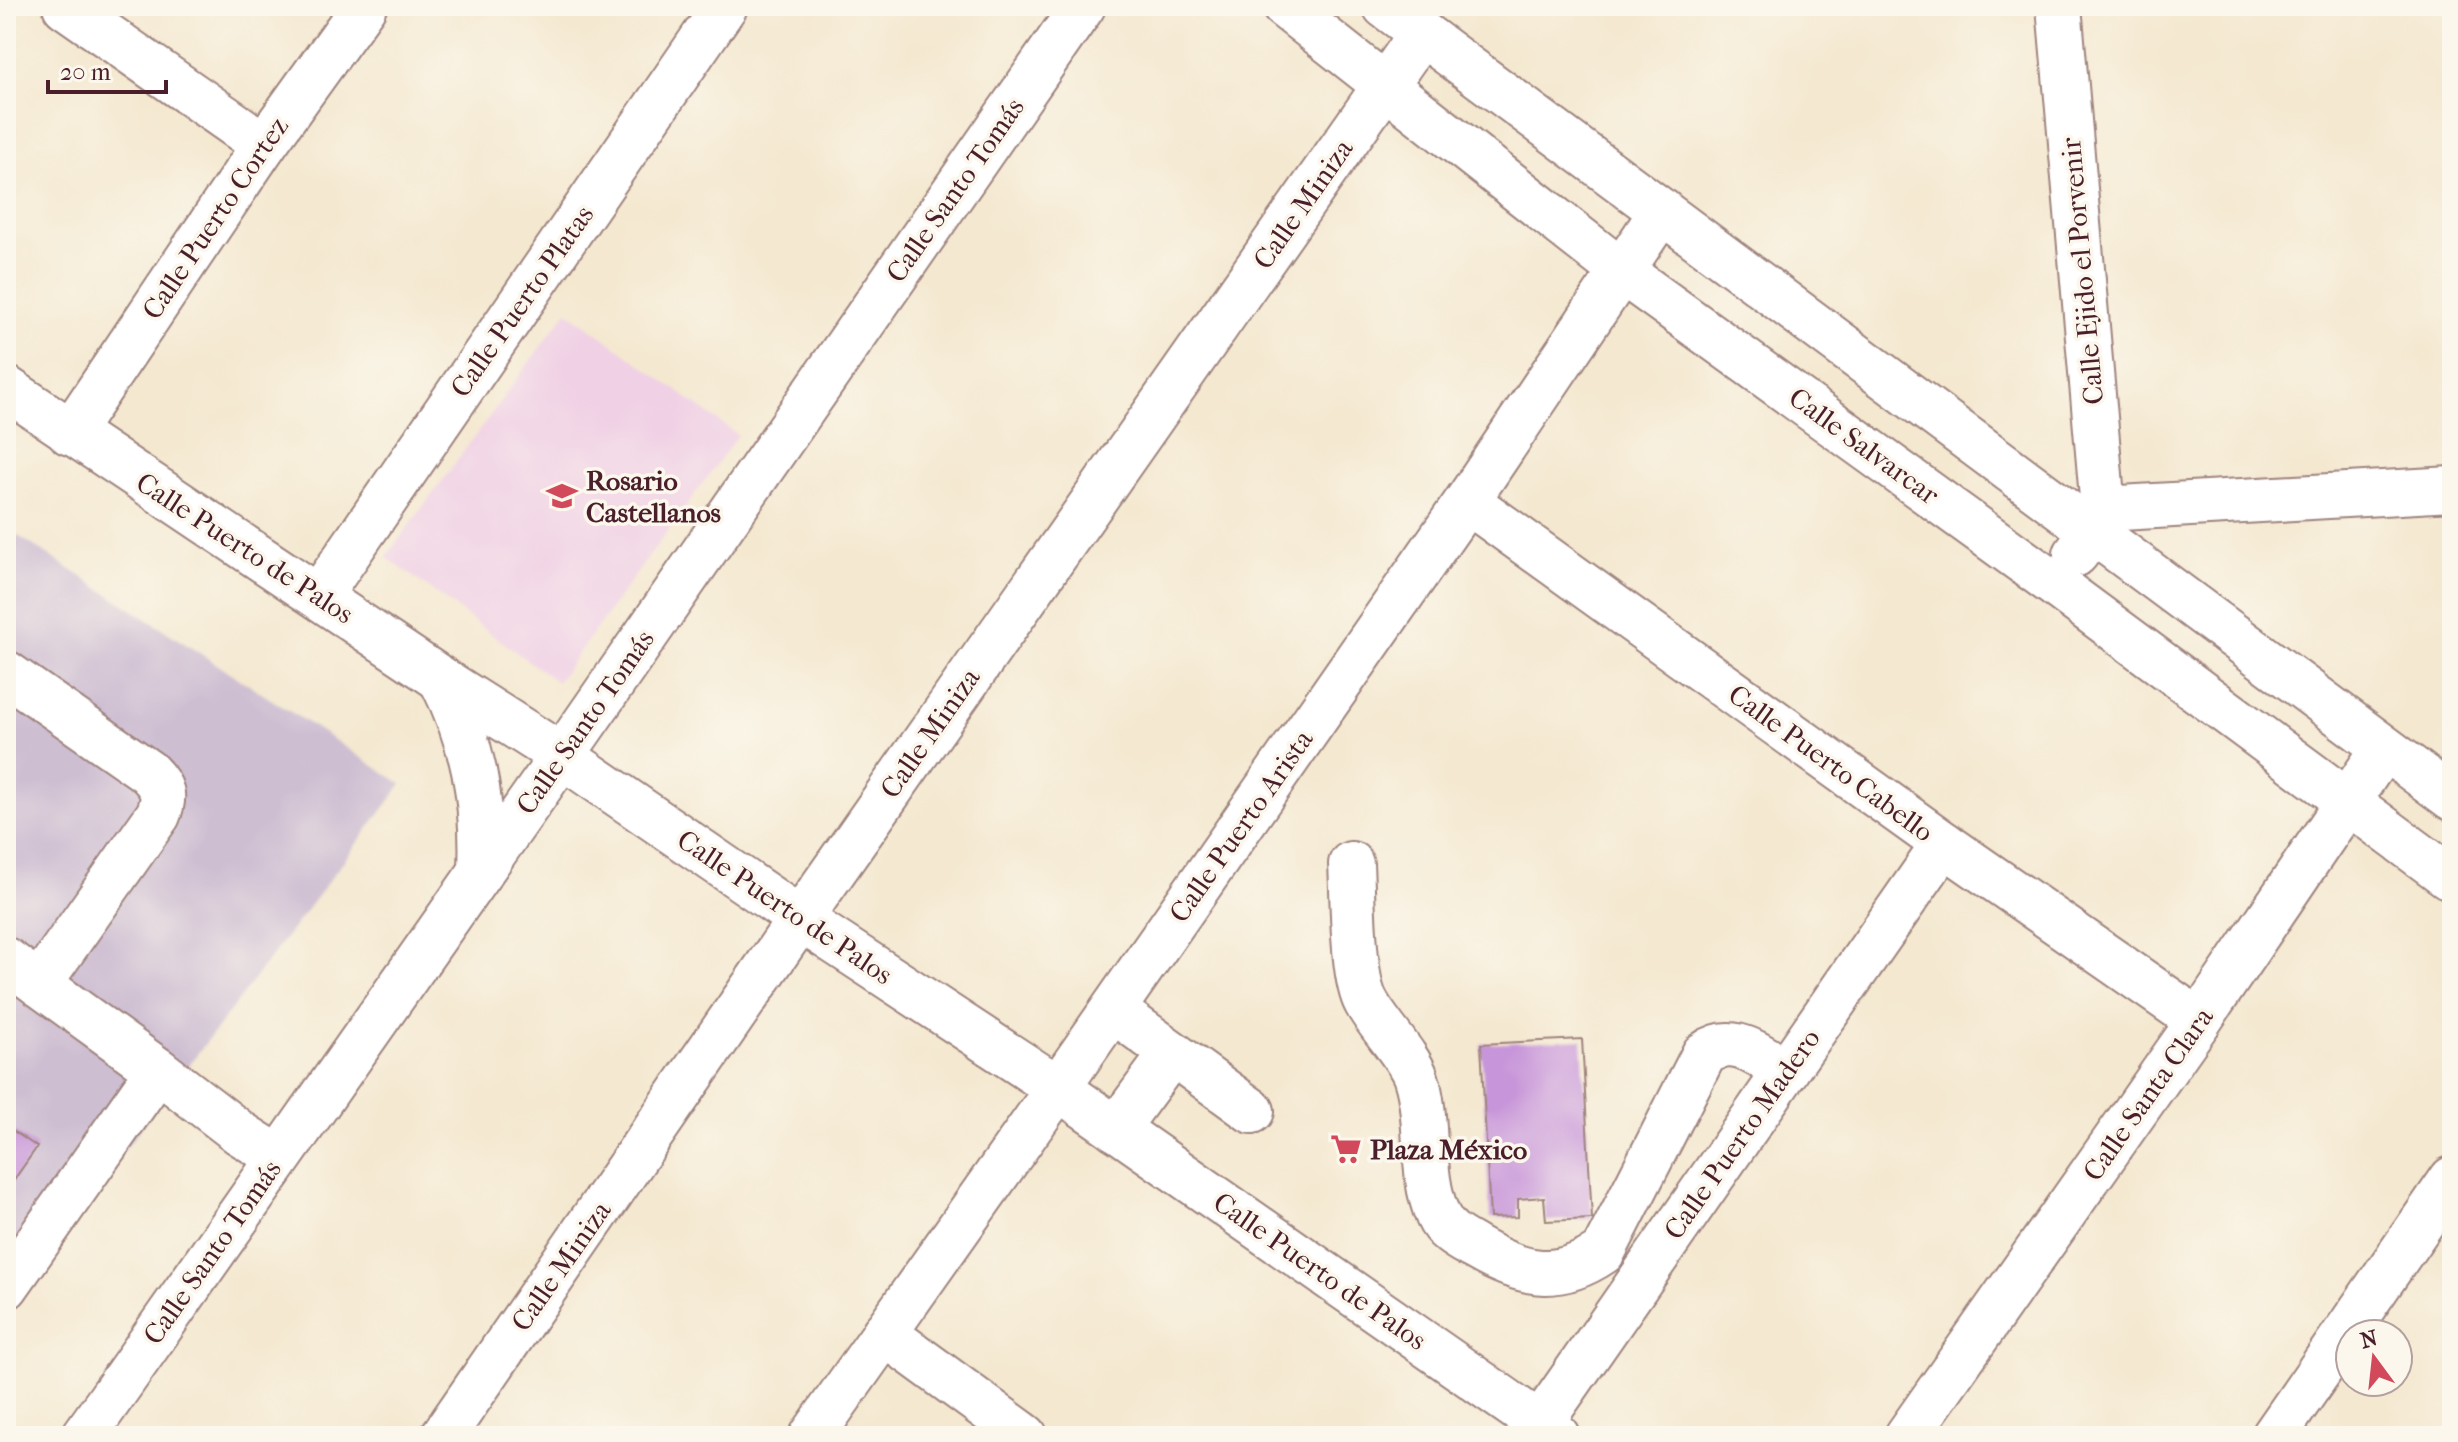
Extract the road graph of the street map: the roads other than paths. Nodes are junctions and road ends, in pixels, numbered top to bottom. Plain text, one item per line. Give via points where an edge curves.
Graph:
1 (65, 6) edge
2 (364, 6) edge
3 (725, 6) edge
4 (1083, 6) edge
5 (1284, 6) edge
6 (1385, 6) edge
7 (2059, 6) edge
8 (1422, 33) junction
9 (1386, 86) junction
10 (264, 145) junction
11 (1662, 211) junction
12 (1621, 271) junction
13 (6, 388) edge
14 (70, 433) junction
15 (2452, 489) edge
16 (1467, 501) junction
17 (2097, 521) junction
18 (2054, 584) junction
19 (319, 596) junction
20 (6, 673) edge
21 (441, 679) junction
22 (2384, 748) junction
23 (562, 756) junction
24 (2452, 798) edge
25 (2347, 802) junction
26 (1944, 844) junction
27 (1351, 864) dead end
28 (481, 869) junction
29 (2452, 876) edge
30 (800, 919) junction
31 (22, 972) edge
32 (1113, 1010) junction
33 (2199, 1021) junction
34 (1172, 1053) junction
35 (158, 1070) junction
36 (1786, 1071) junction
37 (1058, 1088) junction
38 (1252, 1111) dead end
39 (1116, 1129) junction
40 (278, 1157) junction
41 (2452, 1179) edge
42 (6, 1287) edge
43 (884, 1333) junction
44 (1548, 1430) edge
45 (84, 1436) edge
46 (443, 1436) edge
47 (812, 1436) edge
48 (1025, 1436) edge
49 (1907, 1436) edge
50 (2274, 1436) edge

1 - 10 street
2 - 10 street, Calle Puerto Cortez
3 - 19 street, Calle Puerto Platas
4 - 23 street, Calle Santo Tomás
5 - 9 street, Calle Salvarcar
6 - 8 street
7 - 17 street, Calle Ejido el Porvenir
8 - 9 street, Calle Miniza
8 - 11 street
9 - 12 street, Calle Salvarcar
9 - 30 street, Calle Miniza
10 - 14 street, Calle Puerto Cortez
11 - 12 street, Calle Puerto Arista
11 - 17 street
12 - 16 street, Calle Puerto Arista
12 - 18 street, Calle Salvarcar
13 - 14 street, Calle Puerto de Palos
14 - 19 street, Calle Puerto de Palos
15 - 17 street
16 - 26 street, Calle Puerto Cabello
16 - 32 street, Calle Puerto Arista
17 - 18 street
17 - 22 street
18 - 25 street, Calle Salvarcar
19 - 21 street, Calle Puerto de Palos
20 - 31 street via 148,772 163,790 158,815 104,891
21 - 23 street, Calle Puerto de Palos
21 - 28 street via 456,708 475,771
22 - 24 street
22 - 25 street, Calle Santa Clara
23 - 28 street, Calle Santo Tomás
23 - 30 street, Calle Puerto de Palos
25 - 29 street, Calle Salvarcar
25 - 33 street, Calle Santa Clara
26 - 33 street, Calle Puerto Cabello
26 - 36 street, Calle Puerto Madero
27 - 36 street via 1358,981 1365,1001 1415,1074 1439,1218 1450,1233 1503,1264 1533,1272 1559,1270 1585,1264 1603,1252 1704,1054 1713,1047 1735,1044
28 - 40 street, Calle Santo Tomás
30 - 37 street, Calle Puerto de Palos
30 - 46 street, Calle Miniza
31 - 35 street
32 - 34 street
32 - 37 street, Calle Puerto Arista
33 - 49 street, Calle Santa Clara
34 - 38 street
34 - 39 street
35 - 40 street
35 - 42 street
36 - 44 street, Calle Puerto Madero
37 - 39 street, Calle Puerto de Palos
37 - 43 street, Calle Puerto Arista
39 - 44 street, Calle Puerto de Palos
40 - 45 street, Calle Santo Tomás
41 - 50 street
43 - 47 street, Calle Puerto Arista
43 - 48 street

